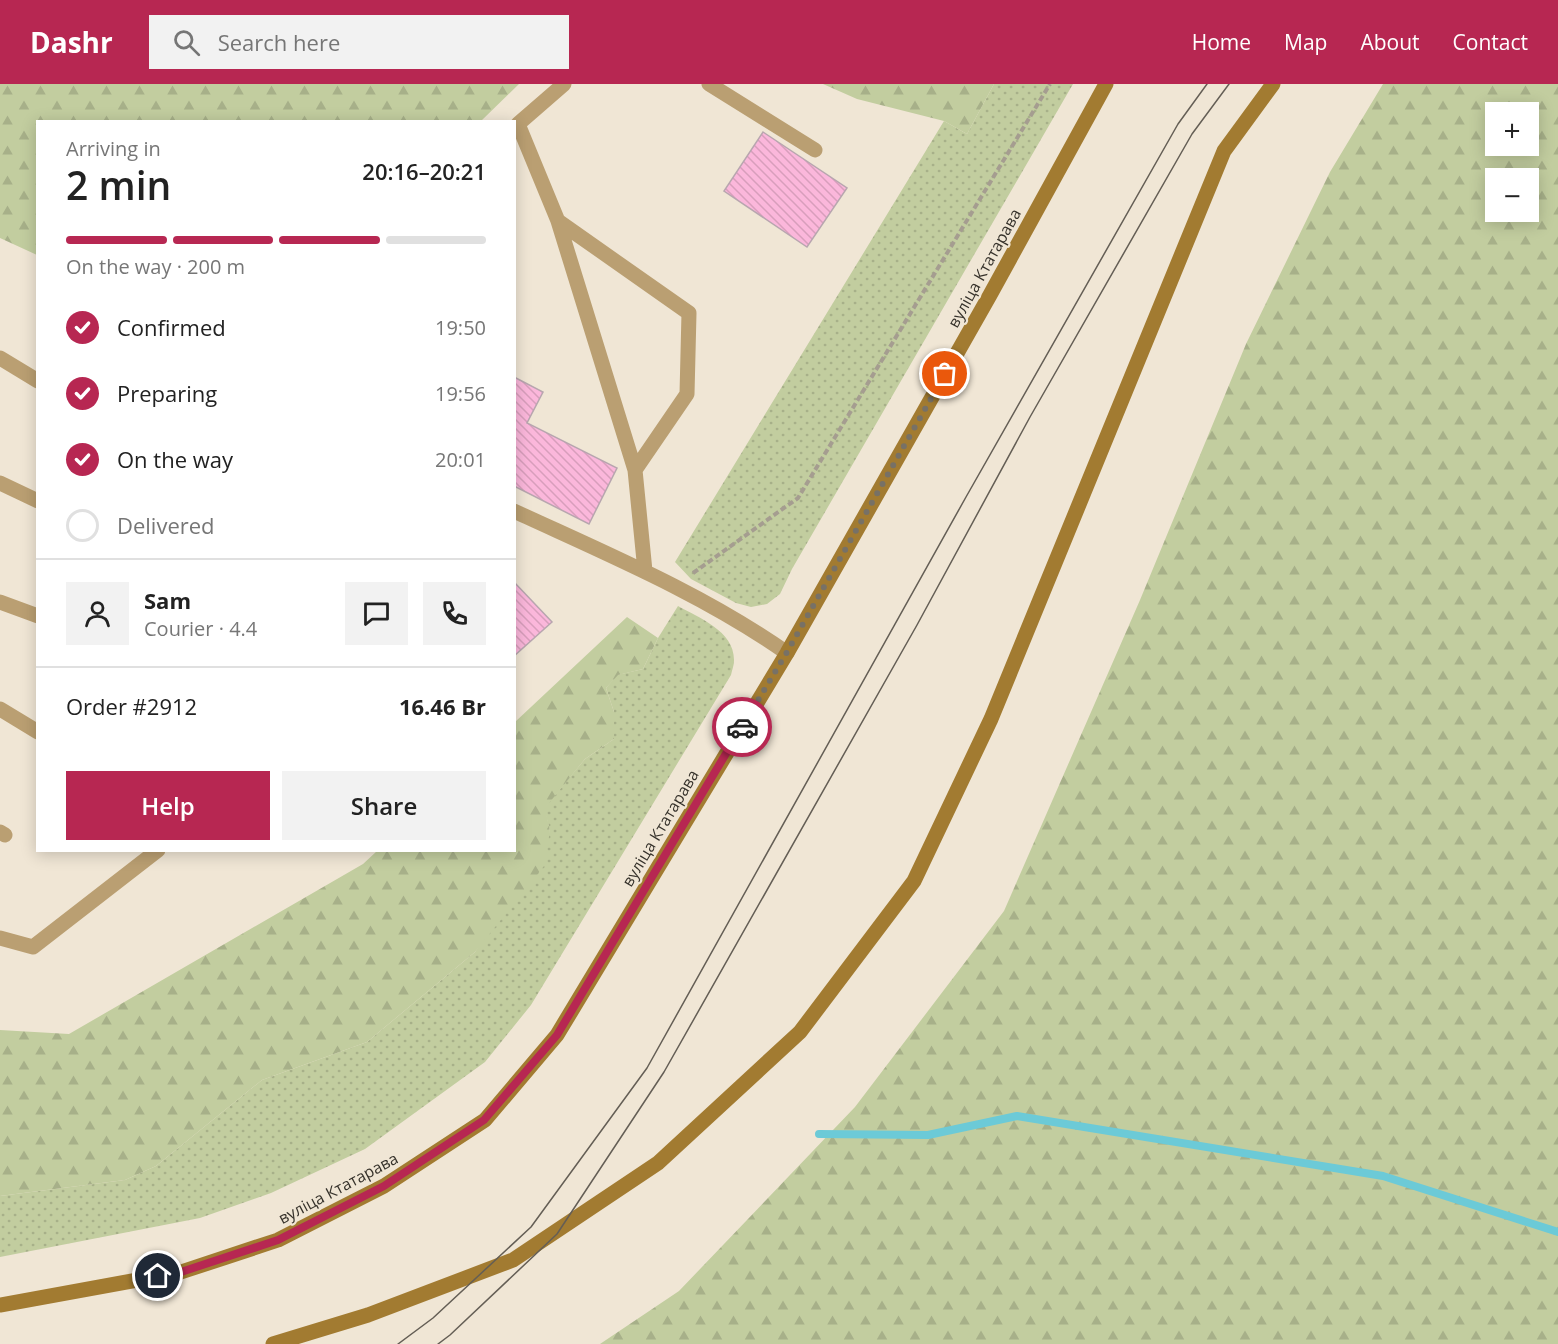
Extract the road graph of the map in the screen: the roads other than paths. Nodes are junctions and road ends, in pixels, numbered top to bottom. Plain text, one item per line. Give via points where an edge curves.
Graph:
1 (564, 84) edge
2 (709, 84) edge
3 (1106, 84) edge
4 (1273, 84) edge
5 (815, 150) dead end
6 (558, 221) junction
7 (0, 358) edge
8 (36, 380) edge
9 (634, 470) junction
10 (0, 483) edge
11 (36, 500) edge
12 (516, 512) edge
13 (645, 571) junction
14 (0, 602) edge
15 (36, 615) edge
16 (787, 652) junction
17 (0, 709) edge
18 (36, 731) edge
19 (155, 852) edge
20 (0, 938) edge
21 (0, 1305) edge
22 (273, 1344) edge

1 - 6 lane via 518,124
2 - 5 lane
3 - 16 main road, вуліца Ктатарава
4 - 22 main road via 1224,151 991,719 914,881 800,1032 658,1163 513,1260 368,1316
6 - 9 lane
6 - 9 lane via 689,313 687,394
7 - 8 lane
9 - 13 lane
10 - 11 lane
12 - 13 lane
13 - 16 lane
14 - 15 lane
16 - 21 main road, вуліца Ктатарава via 557,1035 484,1120 384,1186 278,1240 181,1272
17 - 18 lane
19 - 20 lane via 33,947

